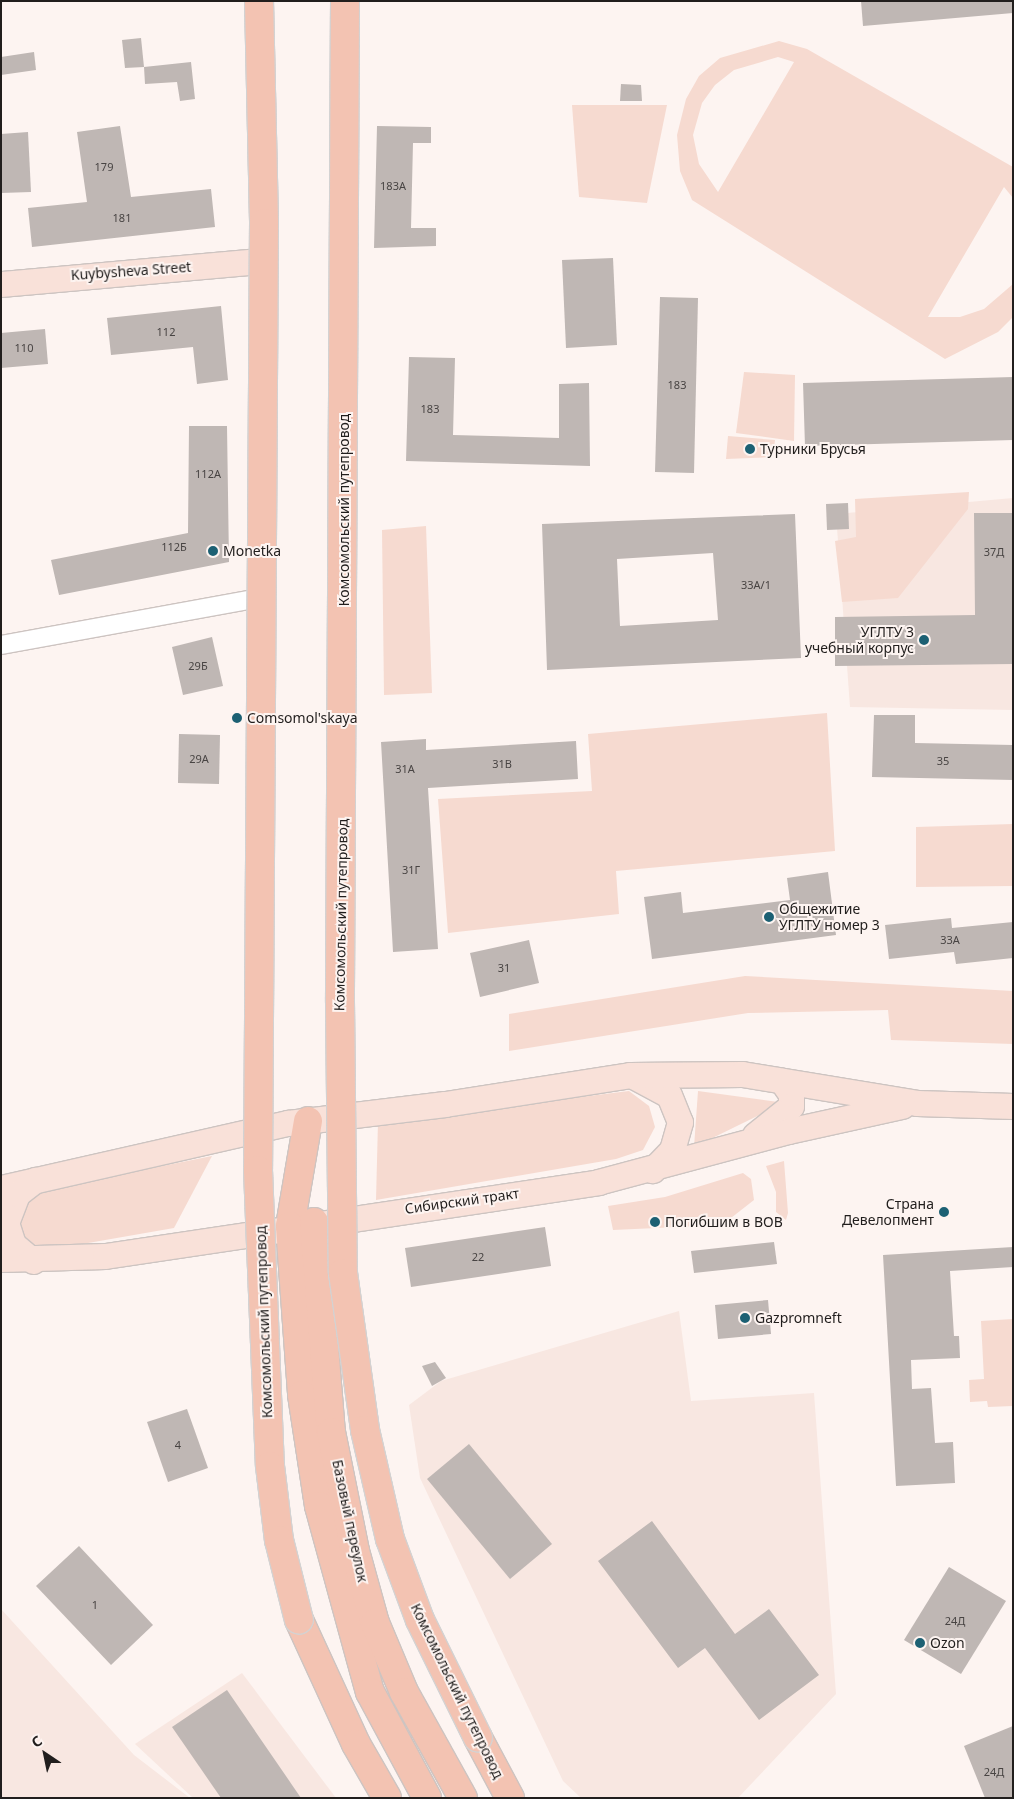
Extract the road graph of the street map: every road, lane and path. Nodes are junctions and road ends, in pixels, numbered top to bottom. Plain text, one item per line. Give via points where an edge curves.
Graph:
1 (259, 1) edge
2 (345, 1) edge
3 (261, 261) dead end
4 (1, 284) edge
5 (254, 600) dead end
6 (1, 645) edge
7 (630, 1075) junction
8 (782, 1081) junction
9 (917, 1103) junction
10 (1013, 1106) edge
11 (308, 1121) junction
12 (740, 1144) junction
13 (653, 1170) junction
14 (36, 1180) junction
15 (1, 1188) edge
16 (302, 1224) junction
17 (1, 1259) edge
18 (33, 1260) junction
19 (387, 1798) edge
20 (427, 1798) edge
21 (464, 1798) edge
22 (510, 1798) edge

1 - 19 main road, Комсомольский путепровод, bridge via 264,253 258,1170 270,1466 279,1540 299,1620 356,1744
2 - 22 main road, Комсомольский путепровод, bridge via 340,1002 343,1274 365,1430 390,1540 420,1620
3 - 4 main road, Kuybysheva Street
5 - 6 street
7 - 8 main road, Сибирский тракт via 742,1074
7 - 11 main road, Сибирский тракт
7 - 13 main road via 655,1084 669,1095 680,1122 672,1150
8 - 9 main road, Сибирский тракт
8 - 12 main road via 791,1094 791,1106
9 - 10 main road, Сибирский тракт
9 - 12 main road, Сибирский тракт
11 - 14 main road, Сибирский тракт via 232,1133
11 - 16 main road
12 - 13 main road, Сибирский тракт
13 - 16 main road, Сибирский тракт via 598,1182
14 - 15 main road, Сибирский тракт
14 - 18 main road via 17,1194 6,1223 13,1244
16 - 18 main road, Сибирский тракт via 112,1255
16 - 20 main road, Базовый переулок via 302,1395 319,1506 335,1576 370,1692
16 - 21 main road, Базовый переулок via 332,1432 354,1551 375,1623 404,1692
17 - 18 main road, Сибирский тракт

